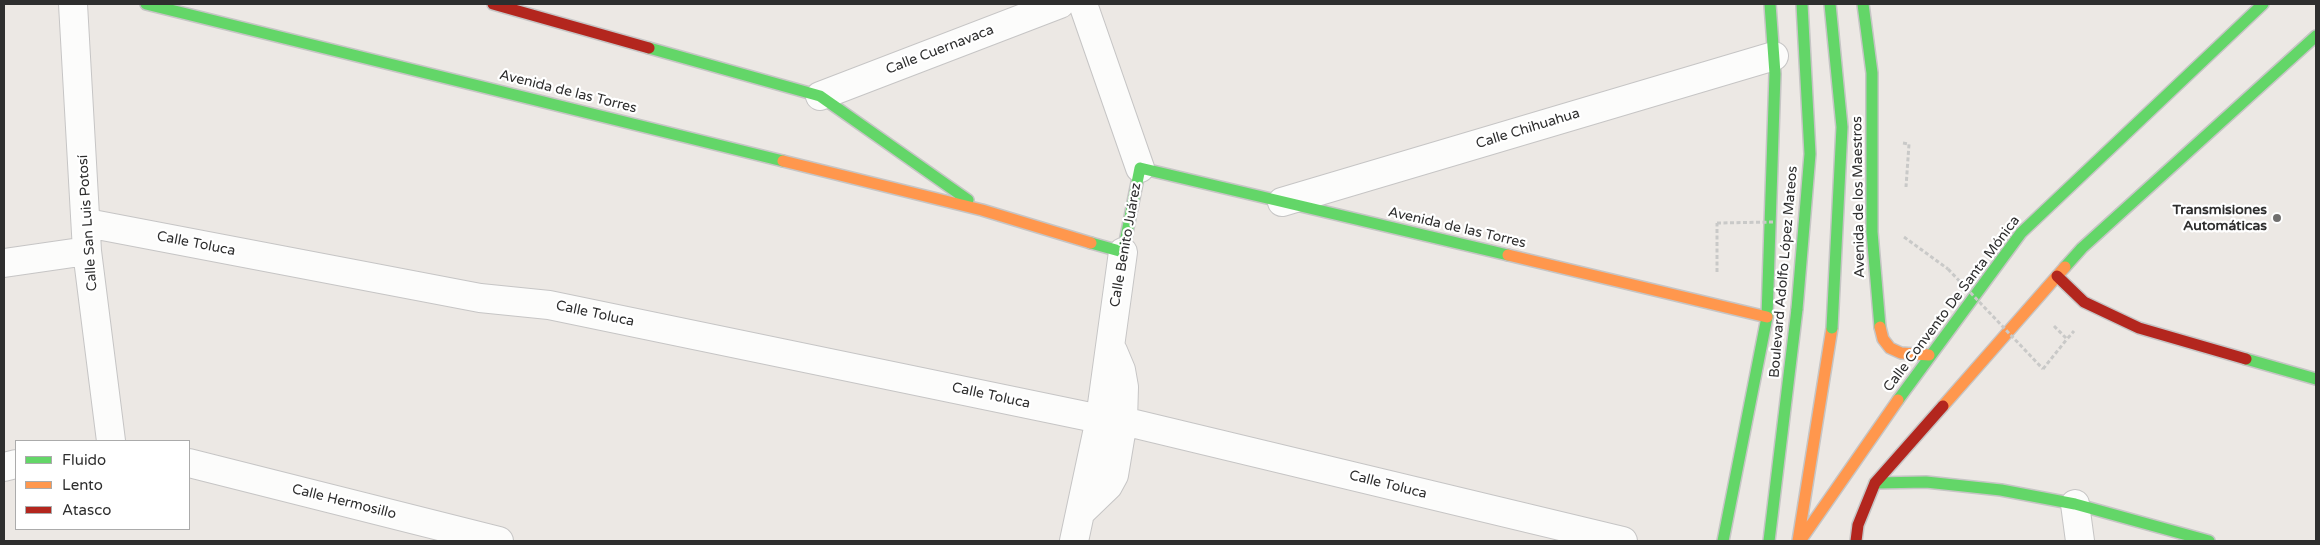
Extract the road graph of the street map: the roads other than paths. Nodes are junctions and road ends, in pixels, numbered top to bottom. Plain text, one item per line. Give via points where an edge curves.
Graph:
1 (72, 4) edge
2 (146, 4) edge
3 (493, 4) edge
4 (1060, 4) edge
5 (1083, 4) edge
6 (1762, 4) edge
7 (1770, 4) edge
8 (1802, 4) edge
9 (1830, 4) edge
10 (1863, 4) edge
11 (2263, 4) edge
12 (1772, 25) junction
13 (2316, 36) edge
14 (1774, 65) junction
15 (1872, 73) junction
16 (820, 96) junction
17 (1140, 168) junction
18 (1282, 202) junction
19 (982, 210) junction
20 (87, 223) junction
21 (87, 250) junction
22 (1123, 252) junction
23 (4, 263) edge
24 (2057, 276) junction
25 (1766, 317) junction
26 (1929, 356) junction
27 (2316, 379) edge
28 (1111, 420) junction
29 (111, 440) edge
30 (190, 463) edge
31 (1875, 483) junction
32 (2074, 504) junction
33 (499, 541) edge
34 (1074, 541) edge
35 (1623, 541) edge
36 (1723, 541) edge
37 (1769, 541) edge
38 (1799, 541) edge
39 (1856, 541) edge
40 (2080, 541) edge
41 (2210, 541) edge

1 - 20 street, Calle San Luis Potosí
2 - 19 main road, Avenida de las Torres
3 - 16 main road, Avenida de las Torres
4 - 16 street, Calle Cuernavaca
5 - 17 street, Calle Benito Juárez
6 - 12 main road
7 - 12 main road
8 - 37 main road, Boulevard Adolfo López Mateos, bridge via 1810,154 1797,309
9 - 38 main road, Avenida de los Maestros, bridge via 1842,127 1832,328
10 - 15 main road, Avenida de los Maestros
11 - 26 main road, Calle Convento De Santa Mónica via 2021,233
12 - 14 main road
13 - 24 main road via 2082,248
14 - 15 main road via 1789,98 1799,107 1821,112 1834,111 1848,104
14 - 18 street, Calle Chihuahua
14 - 25 main road
15 - 26 main road, Avenida de los Maestros via 1872,232 1878,316 1883,338 1890,348 1901,353
16 - 19 main road, Avenida de las Torres
17 - 18 main road, Avenida de las Torres
17 - 22 main road, Calle Benito Juárez
18 - 25 main road, Avenida de las Torres
19 - 22 main road, Avenida de las Torres
20 - 21 street, Calle San Luis Potosí
20 - 28 street, Calle Toluca via 480,298 549,305
21 - 23 street
21 - 29 street, Calle San Luis Potosí
22 - 28 street, Calle Benito Juárez via 1110,345
24 - 27 main road via 2084,302 2139,328
24 - 31 main road
25 - 36 main road, Boulevard Adolfo López Mateos
26 - 38 main road, Calle Convento De Santa Mónica
28 - 34 street, Calle Benito Juárez
28 - 35 street, Calle Toluca
30 - 33 street, Calle Hermosillo
31 - 32 main road via 1926,482 2001,490
31 - 39 main road via 1858,525
32 - 40 street
32 - 41 main road

